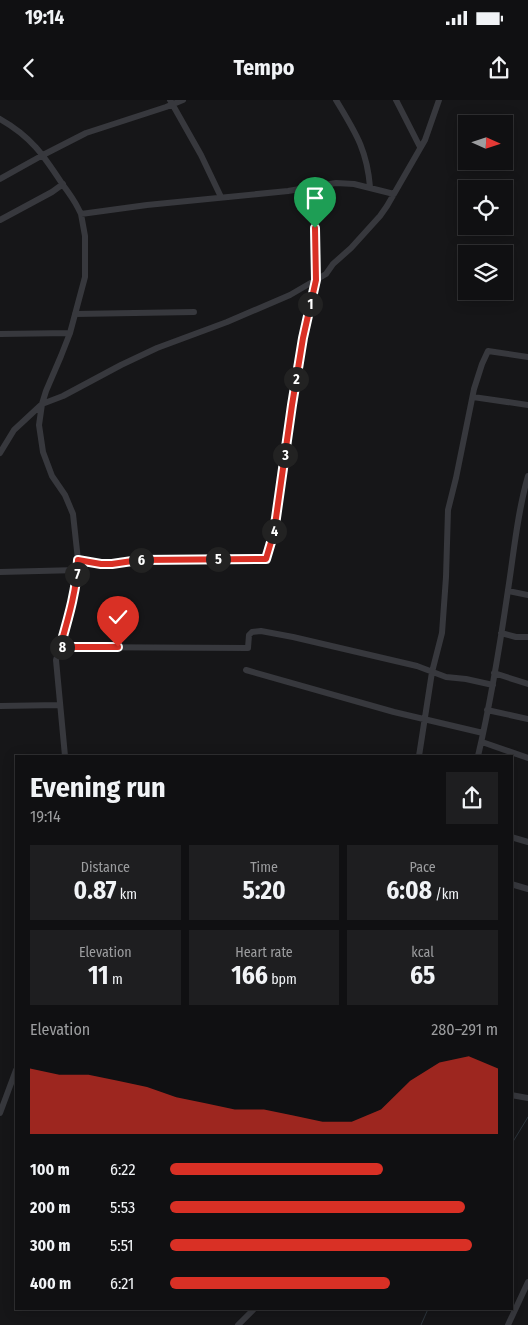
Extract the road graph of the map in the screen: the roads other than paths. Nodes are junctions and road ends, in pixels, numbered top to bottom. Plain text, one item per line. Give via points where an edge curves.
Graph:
1 (183, 100) edge
2 (336, 100) edge
3 (396, 100) edge
4 (439, 100) edge
5 (172, 102) edge
6 (0, 119) edge
7 (420, 147) junction
8 (43, 155) junction
9 (0, 179) edge
10 (63, 184) junction
11 (315, 186) junction
12 (370, 187) junction
13 (394, 194) junction
14 (221, 197) junction
15 (81, 214) junction
16 (0, 220) edge
17 (316, 280) junction
18 (194, 312) dead end
19 (76, 314) junction
20 (70, 333) junction
21 (0, 334) edge
22 (528, 357) edge
23 (473, 397) junction
24 (42, 404) junction
25 (528, 406) edge
26 (0, 453) edge
27 (528, 476) edge
28 (78, 560) junction
29 (78, 570) junction
30 (0, 572) edge
31 (508, 591) junction
32 (528, 595) edge
33 (501, 633) junction
34 (528, 637) edge
35 (60, 647) junction
36 (246, 670) dead end
37 (432, 672) junction
38 (494, 673) junction
39 (528, 684) edge
40 (493, 685) junction
41 (60, 705) junction
42 (0, 706) edge
43 (487, 710) junction
44 (528, 719) edge
45 (425, 720) junction
46 (483, 733) junction
47 (482, 742) junction
48 (65, 755) edge
49 (420, 755) edge
50 (478, 755) edge
51 (528, 758) edge
52 (513, 838) edge
53 (528, 842) edge
54 (513, 885) edge
55 (528, 889) edge
56 (15, 1073) edge
57 (513, 1095) edge
58 (528, 1098) edge
59 (0, 1113) edge
60 (528, 1282) edge
61 (253, 1310) edge
62 (238, 1325) edge
63 (508, 1325) edge

1 - 5 street
2 - 12 street via 360,142 369,169
3 - 7 street
4 - 7 street
5 - 8 street via 86,133
5 - 14 street
6 - 8 street via 30,140
7 - 13 street
8 - 9 street
8 - 10 street
10 - 15 street
10 - 16 street
11 - 12 street via 354,184
11 - 14 street
11 - 17 street
12 - 13 street
13 - 17 street via 372,225 326,274
14 - 15 street
15 - 19 street via 85,236 85,277
17 - 24 street via 264,307 148,352
17 - 28 street via 303,338 274,532 266,559 139,560 112,564
18 - 19 street
19 - 20 street
20 - 21 street
20 - 24 street
22 - 23 street via 488,351
23 - 25 street
23 - 37 street via 448,510 444,613
24 - 26 street via 14,430
24 - 28 street via 39,425 43,452 73,514
27 - 31 street
28 - 29 street
29 - 30 street
29 - 35 street
31 - 32 street
31 - 33 street
33 - 34 street
33 - 38 street
35 - 37 street via 248,648 252,632 261,631
35 - 41 street via 56,660
36 - 45 street
37 - 40 street
37 - 45 street
38 - 39 street
38 - 40 street
40 - 43 street
41 - 42 street
41 - 48 street
43 - 44 street
43 - 46 street
45 - 46 street
45 - 49 street
46 - 47 street
47 - 50 street
47 - 51 street
52 - 53 street
54 - 55 street
56 - 59 street
57 - 58 street
60 - 63 street
61 - 62 street

